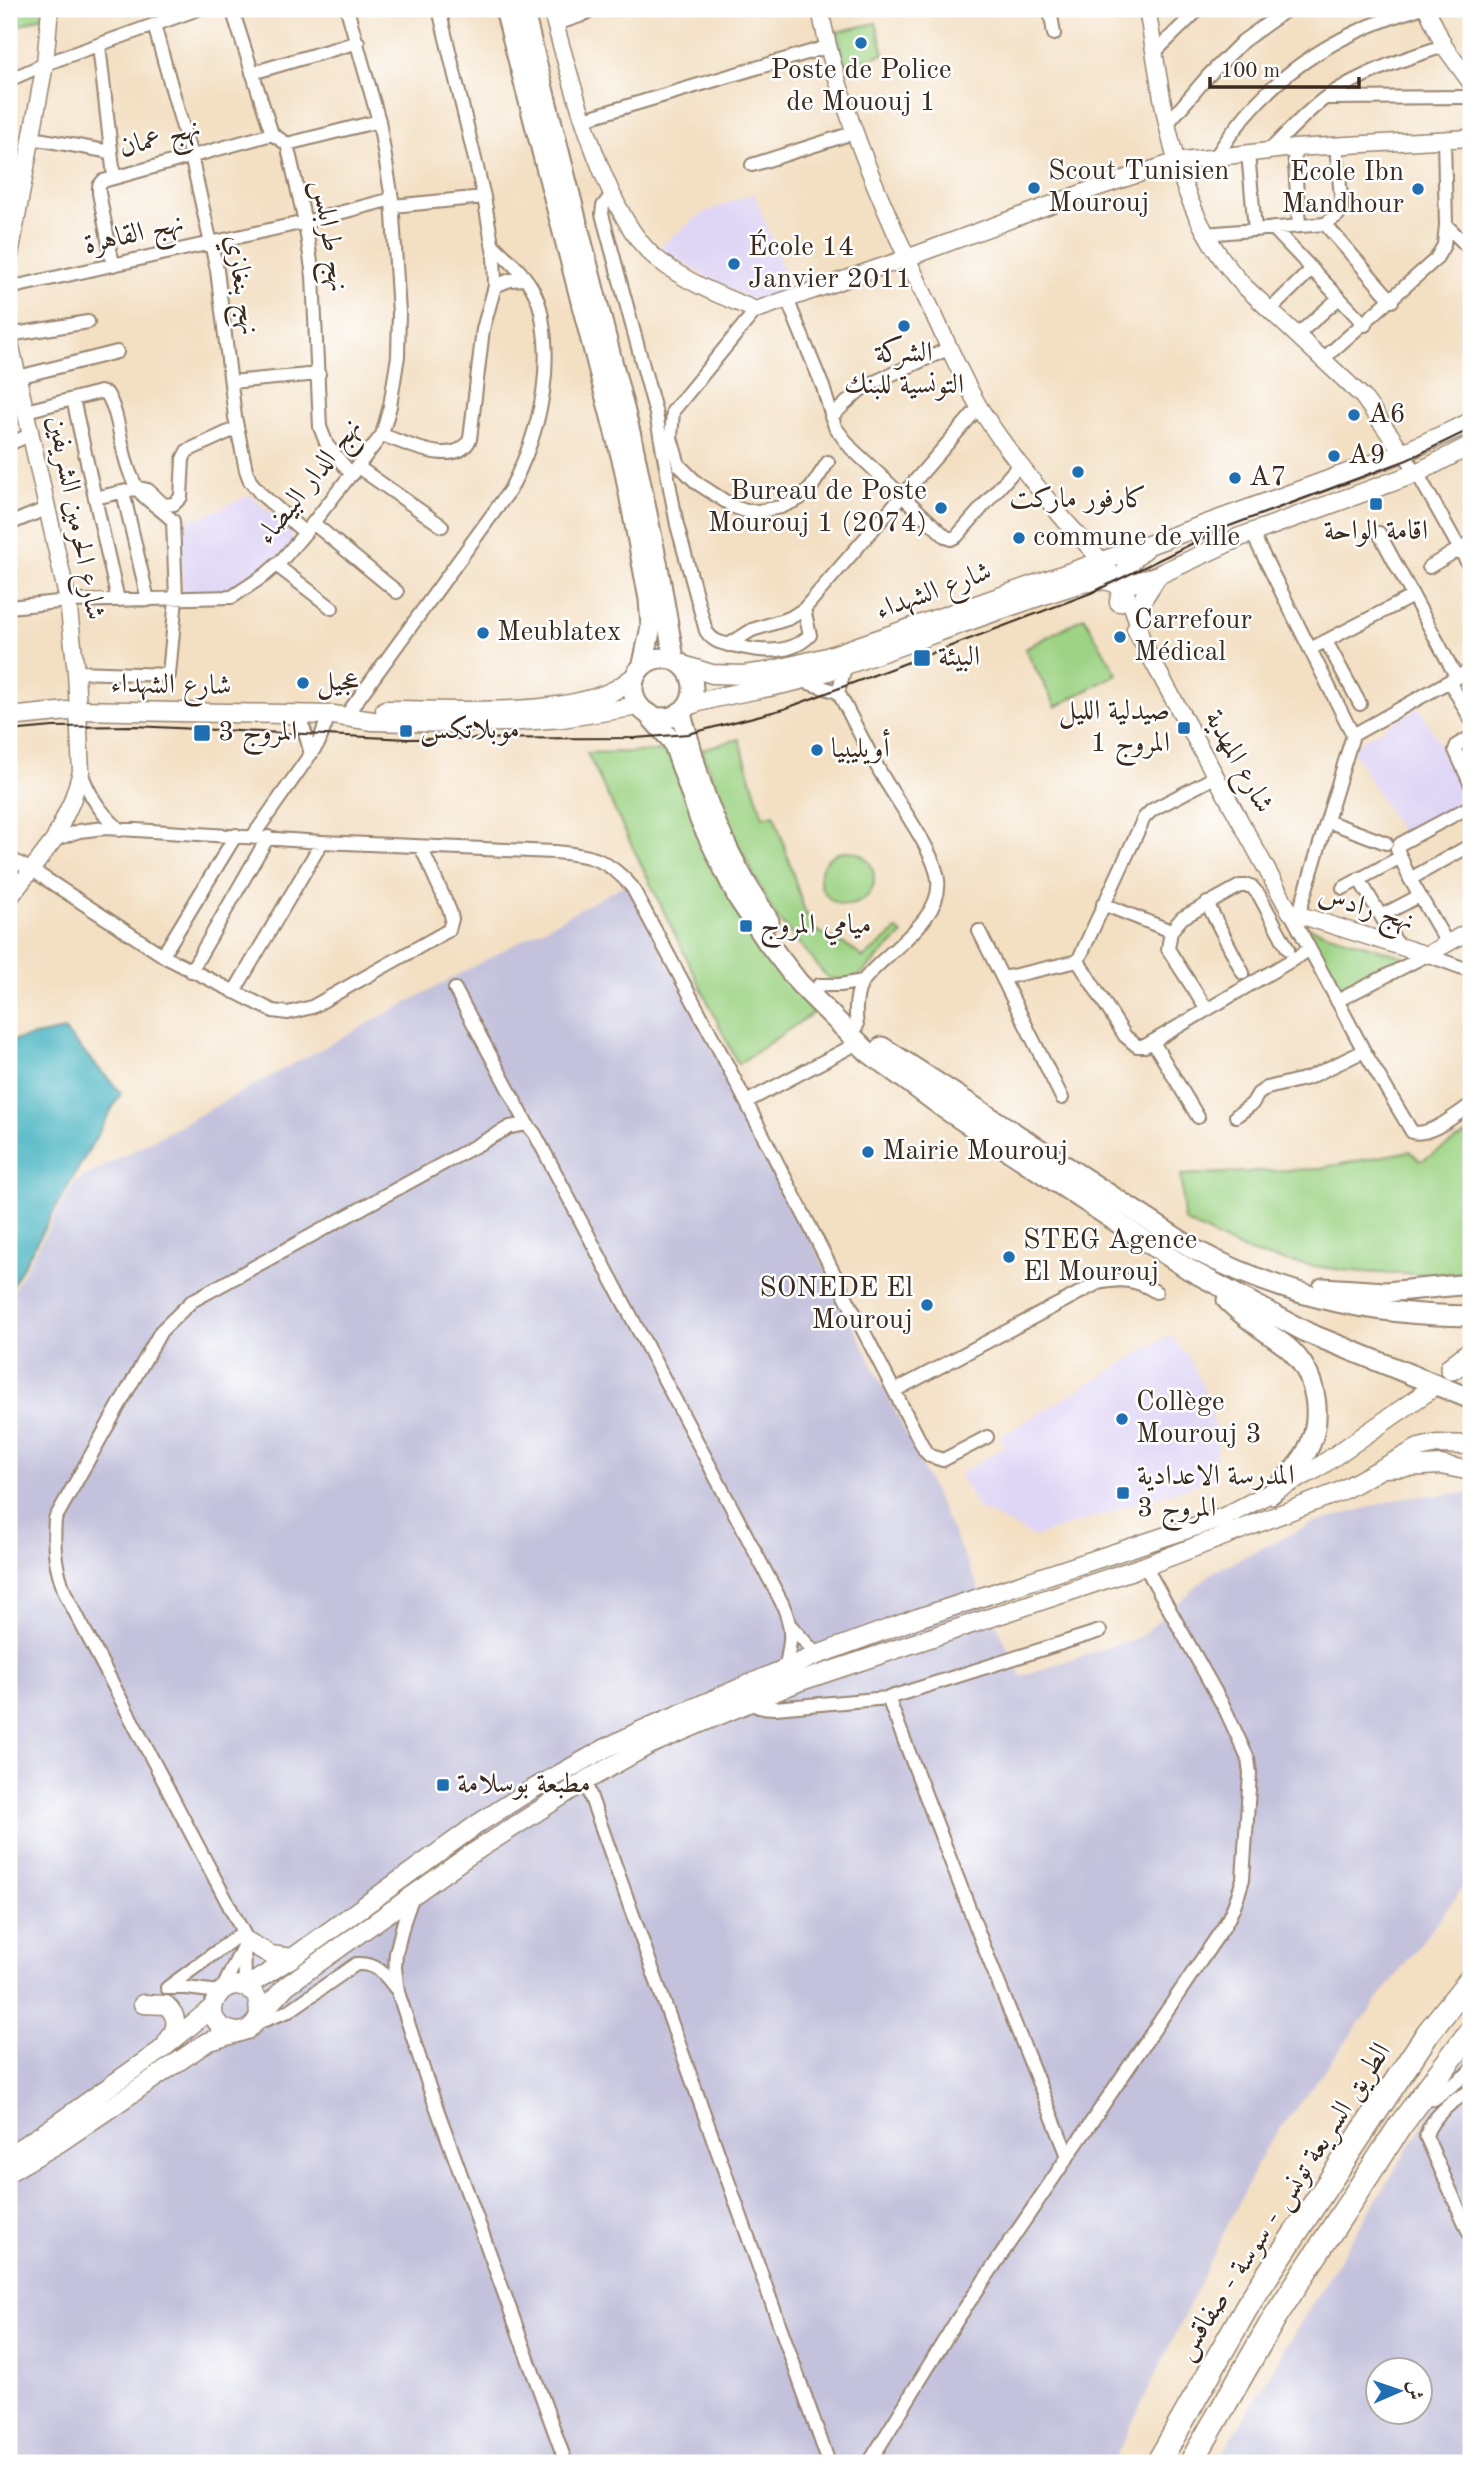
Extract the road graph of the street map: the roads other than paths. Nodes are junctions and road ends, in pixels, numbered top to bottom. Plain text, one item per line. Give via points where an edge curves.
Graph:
1 (50, 9) edge
2 (198, 9) edge
3 (232, 9) edge
4 (347, 9) edge
5 (439, 9) edge
6 (505, 9) edge
7 (523, 9) edge
8 (594, 9) edge
9 (820, 9) edge
10 (1050, 9) edge
11 (1147, 9) edge
12 (1199, 9) edge
13 (1288, 9) edge
14 (1417, 9) edge
15 (1427, 9) edge
16 (553, 16) edge
17 (154, 25) junction
18 (1054, 34) dead end
19 (358, 42) junction
20 (99, 45) junction
21 (1444, 46) junction
22 (827, 47) junction
23 (1155, 52) junction
24 (45, 64) junction
25 (252, 72) junction
26 (9, 80) edge
27 (1471, 83) edge
28 (1471, 97) edge
29 (1325, 98) junction
30 (584, 119) junction
31 (379, 121) junction
32 (1167, 124) junction
33 (856, 132) junction
34 (272, 134) junction
35 (32, 138) junction
36 (1471, 138) edge
37 (1444, 139) junction
38 (287, 144) junction
39 (1336, 145) junction
40 (1294, 148) junction
41 (1270, 150) junction
42 (111, 152) junction
43 (1248, 153) junction
44 (1217, 155) junction
45 (191, 156) junction
46 (1175, 162) junction
47 (752, 166) dead end
48 (114, 177) junction
49 (612, 194) junction
50 (484, 197) junction
51 (392, 203) junction
52 (305, 222) junction
53 (1325, 224) junction
54 (1446, 225) junction
55 (1299, 226) junction
56 (1273, 228) junction
57 (1255, 230) junction
58 (1205, 234) junction
59 (211, 243) junction
60 (492, 244) junction
61 (1471, 250) edge
62 (907, 258) junction
63 (9, 260) edge
64 (113, 265) junction
65 (1312, 270) junction
66 (526, 279) junction
67 (495, 286) junction
68 (9, 289) edge
69 (1339, 298) junction
70 (787, 299) junction
71 (1392, 300) junction
72 (756, 310) junction
73 (1269, 311) junction
74 (88, 322) dead end
75 (1365, 324) junction
76 (1296, 336) junction
77 (9, 337) edge
78 (950, 348) junction
79 (117, 352) dead end
80 (1322, 360) junction
81 (319, 374) junction
82 (231, 382) junction
83 (16, 389) edge
84 (73, 399) junction
85 (979, 407) junction
86 (26, 411) junction
87 (831, 417) junction
88 (1471, 422) edge
89 (237, 428) junction
90 (32, 434) junction
91 (382, 435) junction
92 (9, 444) edge
93 (1471, 445) edge
94 (668, 446) junction
95 (1403, 453) junction
96 (828, 461) dead end
97 (1019, 466) junction
98 (355, 471) junction
99 (1417, 473) junction
100 (686, 474) junction
101 (669, 477) junction
102 (139, 488) junction
103 (123, 492) junction
104 (901, 497) junction
105 (95, 498) junction
106 (48, 508) junction
107 (9, 524) edge
108 (442, 526) dead end
109 (309, 528) junction
110 (1252, 533) junction
111 (1379, 533) dead end
112 (1154, 543) junction
113 (1466, 545) edge
114 (1097, 559) junction
115 (276, 565) junction
116 (1429, 567) dead end
117 (1471, 569) edge
118 (1158, 575) junction
119 (1115, 589) junction
120 (397, 592) dead end
121 (1413, 596) junction
122 (176, 598) junction
123 (118, 600) junction
124 (148, 600) junction
125 (68, 601) junction
126 (9, 607) edge
127 (332, 608) dead end
128 (804, 609) junction
129 (1138, 617) junction
130 (1141, 637) junction
131 (1326, 641) junction
132 (728, 645) junction
133 (1310, 649) junction
134 (679, 662) junction
135 (846, 666) junction
136 (1471, 669) edge
137 (639, 670) junction
138 (76, 672) junction
139 (799, 680) junction
140 (1454, 680) junction
141 (838, 692) junction
142 (1360, 704) dead end
143 (684, 709) junction
144 (78, 710) junction
145 (643, 710) junction
146 (293, 714) junction
147 (340, 715) junction
148 (9, 716) edge
149 (1470, 716) edge
150 (1353, 735) junction
151 (1471, 737) edge
152 (311, 754) junction
153 (81, 772) junction
154 (1217, 776) junction
155 (1471, 785) edge
156 (1471, 806) edge
157 (1327, 821) junction
158 (120, 830) junction
159 (236, 835) junction
160 (253, 836) junction
161 (268, 837) junction
162 (54, 840) junction
163 (322, 842) junction
164 (1386, 843) dead end
165 (1471, 845) edge
166 (421, 847) junction
167 (9, 858) edge
168 (1399, 858) junction
169 (32, 870) junction
170 (1359, 879) junction
171 (1410, 879) junction
172 (1343, 888) dead end
173 (1419, 895) junction
174 (9, 900) edge
175 (1207, 903) junction
176 (1103, 904) junction
177 (1294, 914) junction
178 (1381, 916) junction
179 (1471, 930) edge
180 (979, 931) dead end
181 (1171, 931) junction
182 (1447, 943) junction
183 (1398, 946) junction
184 (1288, 949) dead end
185 (1309, 950) junction
186 (1427, 954) junction
187 (163, 955) junction
188 (1078, 961) junction
189 (191, 971) junction
190 (1471, 971) edge
191 (1243, 973) dead end
192 (1003, 978) junction
193 (863, 981) junction
194 (819, 985) junction
195 (455, 989) dead end
196 (233, 992) junction
197 (1337, 1001) junction
198 (1207, 1010) junction
199 (858, 1034) junction
200 (1153, 1042) junction
201 (1364, 1051) junction
202 (1062, 1098) dead end
203 (746, 1102) junction
204 (1471, 1105) edge
205 (1236, 1116) dead end
206 (1198, 1117) dead end
207 (527, 1124) junction
208 (1231, 1267) junction
209 (1216, 1284) junction
210 (1471, 1284) edge
211 (1156, 1292) dead end
212 (1471, 1316) edge
213 (1471, 1353) edge
214 (1461, 1370) edge
215 (896, 1390) junction
216 (1429, 1391) dead end
217 (1471, 1399) edge
218 (987, 1437) dead end
219 (1471, 1445) edge
220 (1381, 1469) junction
221 (1471, 1471) edge
222 (1271, 1494) junction
223 (1145, 1566) junction
224 (791, 1626) junction
225 (1100, 1632) dead end
226 (817, 1655) junction
227 (785, 1670) junction
228 (888, 1698) junction
229 (749, 1703) junction
230 (585, 1781) junction
231 (413, 1895) junction
232 (244, 1938) junction
233 (292, 1958) junction
234 (1471, 1979) edge
235 (245, 1987) junction
236 (398, 1992) junction
237 (217, 1998) junction
238 (143, 2004) dead end
239 (250, 2024) junction
240 (1471, 2031) edge
241 (161, 2050) junction
242 (1471, 2071) edge
243 (1471, 2091) edge
244 (1434, 2099) joint
245 (1400, 2126) junction
246 (9, 2155) edge
247 (1068, 2156) junction
248 (9, 2172) edge
249 (1471, 2237) edge
250 (566, 2463) edge
251 (830, 2463) edge
252 (869, 2463) edge
253 (1158, 2463) edge
254 (1191, 2463) edge

1 - 24 street
2 - 17 street
3 - 25 street
4 - 19 street, نهج الدار البيضاء
5 - 50 street
6 - 137 highway via 624,467 649,598 651,628
7 - 134 highway via 631,436
8 - 16 street via 580,16
9 - 22 street
10 - 18 street
11 - 23 street
12 - 23 street
13 - 32 street via 1243,41
14 - 44 street via 1363,27 1284,77 1250,108
15 - 21 street
16 - 30 street
17 - 20 street
17 - 45 street, نهج بنغازي
19 - 25 street
19 - 31 street, نهج الدار البيضاء
20 - 24 street
20 - 42 street
21 - 27 street
21 - 29 street via 1382,68
22 - 30 street
22 - 33 street
23 - 32 street
24 - 26 street
24 - 35 street
25 - 34 street
28 - 29 street
29 - 41 street
30 - 49 street
31 - 38 street
31 - 51 street, نهج الدار البيضاء
32 - 46 street
33 - 47 street
33 - 62 street
34 - 38 street
34 - 45 street, نهج عمان
35 - 42 street
35 - 63 street
36 - 37 street
37 - 39 street
37 - 54 street
38 - 52 street, نهج طرابلس
39 - 40 street
39 - 53 street via 1342,207
40 - 41 street
40 - 55 street
41 - 43 street
42 - 48 street
43 - 44 street
43 - 57 street
44 - 46 street
45 - 48 street, نهج عمان
45 - 59 street, نهج بنغازي
46 - 58 street
46 - 62 street
48 - 64 street, نهج عمان via 99,186
49 - 72 street via 626,222 655,258 688,280
49 - 94 street via 602,214
50 - 51 street, نهج القاهرة
50 - 60 street
51 - 52 street, نهج القاهرة
51 - 91 street, نهج الدار البيضاء via 398,356
52 - 59 street, نهج القاهرة
52 - 81 street, نهج طرابلس
53 - 55 street
53 - 71 street
54 - 61 street
54 - 71 street via 1444,245 1436,259
55 - 56 street
56 - 57 street
56 - 65 street
57 - 58 street
58 - 73 street via 1230,271
59 - 64 street, نهج القاهرة
59 - 82 street, نهج بنغازي
60 - 66 street
60 - 67 street
62 - 70 street
62 - 78 street
64 - 68 street, نهج القاهرة
65 - 69 street
65 - 73 street
66 - 67 street
66 - 147 street via 541,313 546,356 543,403 525,460 487,523
67 - 91 street via 467,447 444,455
69 - 75 street
69 - 76 street
70 - 72 street
70 - 87 street
71 - 75 street
72 - 94 street via 673,411
73 - 76 street
74 - 77 street
75 - 80 street
76 - 80 street
77 - 83 street, شارع الحرمين الشريفين
78 - 85 street
78 - 87 street via 870,384
79 - 83 street
80 - 95 street via 1363,397
81 - 82 street
81 - 98 street, نهج طرابلس via 323,436
82 - 89 street, نهج بنغازي
83 - 86 street, شارع الحرمين الشريفين
84 - 86 street
84 - 102 street via 107,394
84 - 105 street
85 - 97 street
85 - 104 street
86 - 90 street, شارع الحرمين الشريفين
87 - 104 street via 845,442
88 - 95 main road, شارع الشهداء
89 - 102 street via 187,450 181,497 174,504 164,505 148,489
89 - 109 street, نهج بنغازي via 250,481
90 - 92 street
90 - 106 street, شارع الحرمين الشريفين
91 - 98 street, نهج الدار البيضاء
93 - 99 main road, شارع الشهداء
94 - 100 street
94 - 101 street
95 - 99 street
95 - 112 main road, شارع الشهداء
96 - 100 street via 799,499 759,511 734,507
97 - 104 street via 954,538 945,536
97 - 114 street
98 - 108 street, نهج طرابلس
98 - 109 street, نهج الدار البيضاء
99 - 110 main road, شارع الشهداء
99 - 113 street
100 - 101 street
101 - 132 street via 704,626 713,640
102 - 103 street
102 - 122 street via 173,521
103 - 105 street
103 - 124 street
104 - 128 street
105 - 123 street
106 - 107 street
106 - 125 street, شارع الحرمين الشريفين
109 - 115 street, نهج الدار البيضاء
109 - 120 street, نهج بنغازي
110 - 118 main road, شارع الشهداء
110 - 133 street
111 - 121 street
112 - 114 main road, شارع الشهداء
112 - 119 main road via 1130,562
113 - 116 street
113 - 117 street
114 - 119 street
114 - 134 main road, شارع الشهداء via 802,664 725,676
115 - 122 street, نهج الدار البيضاء via 232,597
115 - 127 street
118 - 119 main road, شارع الشهداء
118 - 129 main road
119 - 129 street
119 - 130 street, شارع المهدية
119 - 135 main road, شارع الشهداء via 1083,583
121 - 131 street
121 - 140 street
122 - 124 street, نهج الدار البيضاء
122 - 138 street via 169,674
123 - 124 street, نهج الدار البيضاء
123 - 125 street, نهج الدار البيضاء
125 - 126 street, نهج الدار البيضاء
125 - 138 street, شارع الحرمين الشريفين
128 - 132 street via 752,629
128 - 132 street via 811,631 806,639 771,652
129 - 130 street
130 - 154 street, شارع المهدية
131 - 133 street
131 - 142 street
133 - 150 street
134 - 137 highway via 658,658
134 - 143 highway via 692,680 691,698
135 - 139 main road, شارع الشهداء
135 - 141 street
136 - 140 street
137 - 145 highway via 634,697
137 - 147 main road, شارع الشهداء via 613,691 559,706
138 - 144 street, شارع الحرمين الشريفين
139 - 141 street
139 - 143 main road, شارع الشهداء via 713,697
140 - 149 street
140 - 150 street
141 - 193 street via 927,851 939,882 932,908
143 - 145 highway via 664,718
143 - 194 highway via 701,784 721,836 776,933
144 - 146 main road, شارع الشهداء
144 - 148 main road, شارع الشهداء
144 - 153 street, شارع الحرمين الشريفين
145 - 147 main road, شارع الشهداء via 508,722 445,723
145 - 199 highway via 673,742 700,820 738,898 800,983
146 - 147 main road, شارع الشهداء
146 - 152 street via 304,729
147 - 152 street
150 - 157 street
151 - 155 street via 1455,750
152 - 160 street
153 - 158 street via 93,803
153 - 162 street
154 - 176 street via 1144,818
154 - 177 street, شارع المهدية
156 - 168 street via 1400,844
157 - 164 street
157 - 177 street
158 - 159 street
158 - 162 street via 79,831
159 - 160 street
159 - 187 street
160 - 161 street
161 - 163 street
161 - 189 street
162 - 169 street
163 - 166 street
163 - 196 street
165 - 171 street
166 - 196 street via 450,911 449,930 300,1011 273,1011
166 - 203 street via 584,854 620,872
167 - 169 street
168 - 170 street
168 - 171 street
169 - 174 street
169 - 187 street
170 - 172 street
170 - 178 street
171 - 173 street
173 - 178 street
173 - 182 street
175 - 181 street via 1182,918
175 - 184 street via 1240,886 1251,886
175 - 191 street
176 - 181 street
176 - 188 street
177 - 183 street, نهج رادس
177 - 185 street
178 - 183 street
179 - 182 street
180 - 192 street
181 - 198 street via 1170,954
182 - 186 street
183 - 186 street, نهج رادس
185 - 197 street
185 - 198 street
186 - 190 street
186 - 197 street
187 - 189 street
188 - 192 street
188 - 200 street via 1130,1042 1137,1046
189 - 196 street
192 - 202 street
193 - 194 street
193 - 199 street via 856,1003
194 - 199 highway
195 - 207 street
197 - 201 street
198 - 200 street
199 - 203 street
199 - 208 highway via 1195,1250
199 - 209 highway via 945,1109
200 - 206 street
201 - 204 street via 1412,1132 1428,1131
201 - 205 street via 1308,1078 1268,1088
203 - 215 street via 854,1298
207 - 224 street
207 - 232 street via 510,1126 192,1301 161,1331 55,1520 53,1548 65,1593
208 - 210 highway via 1320,1288 1366,1292
208 - 212 highway via 1358,1308
209 - 217 highway via 1308,1333
209 - 222 highway via 1236,1308 1293,1353 1313,1389 1316,1416 1309,1446
211 - 215 street via 1129,1280 1098,1283
213 - 214 highway
215 - 218 street via 925,1451 936,1460 949,1458
216 - 222 main road via 1316,1469
219 - 220 main road via 1426,1446
220 - 221 main road via 1441,1465
220 - 223 main road via 1339,1492
222 - 226 main road via 1200,1526
223 - 229 main road via 798,1682
223 - 247 street via 1248,1759 1242,1878 1223,1928
224 - 226 street
224 - 227 street
225 - 228 street
226 - 227 main road
227 - 233 main road via 640,1731 531,1790
228 - 229 street via 775,1708
228 - 247 street
229 - 230 main road via 649,1745
230 - 231 main road
230 - 251 street
231 - 236 street via 396,1953
231 - 239 main road via 286,1986
232 - 233 main road via 271,1955
232 - 235 street
232 - 237 street
232 - 237 street via 167,1988 186,1987
233 - 235 main road
234 - 253 highway, الطريق السريعة تونس - سوسة - صفاقس via 1427,2034 1249,2303
235 - 237 main road via 229,1986
235 - 239 main road via 258,1999
236 - 239 street via 379,1968 356,1964 289,2011
236 - 250 street
237 - 239 main road via 217,2022 230,2032
237 - 241 main road
238 - 241 main road via 166,2005 176,2018 174,2032
239 - 248 main road via 207,2042
240 - 245 highway, الطريق السريعة تونس - سوسة - صفاقس
241 - 246 main road
242 - 244 street
243 - 249 street via 1447,2108 1426,2136
244 - 245 highway
245 - 254 highway, الطريق السريعة تونس - سوسة - صفاقس via 1275,2316
247 - 252 street via 957,2320

